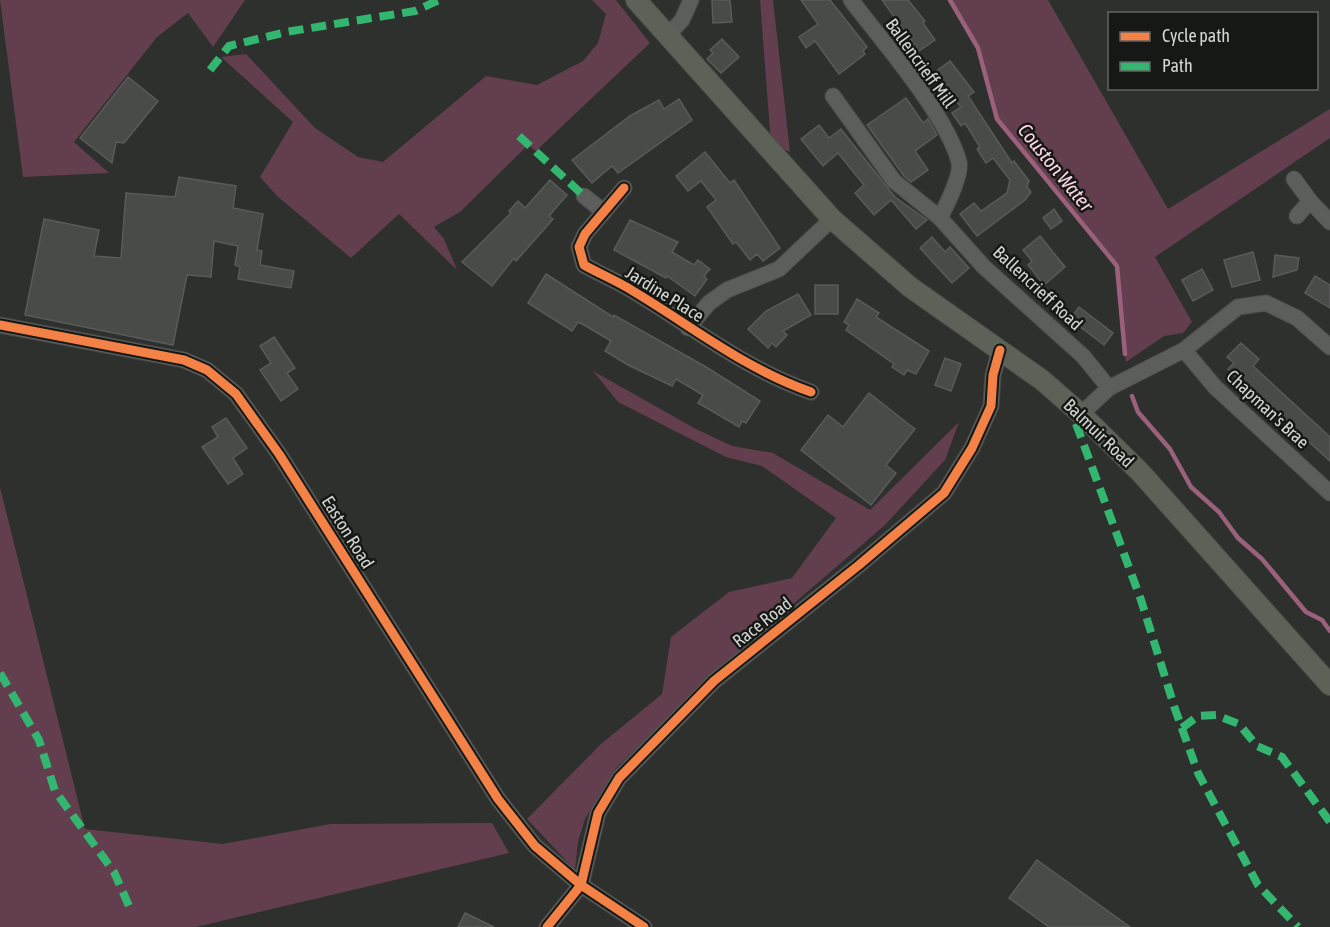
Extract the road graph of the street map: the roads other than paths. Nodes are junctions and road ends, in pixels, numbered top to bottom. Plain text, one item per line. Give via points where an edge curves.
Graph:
1 (636, 0) edge
2 (691, 0) edge
3 (851, 0) edge
4 (668, 35) junction
5 (833, 96) dead end
6 (1294, 179) dead end
7 (624, 188) dead end
8 (584, 196) dead end
9 (1310, 201) junction
10 (604, 212) junction
11 (1297, 216) dead end
12 (940, 218) junction
13 (832, 219) junction
14 (1330, 222) edge
15 (0, 325) edge
16 (688, 328) junction
17 (1330, 347) edge
18 (1000, 350) junction
19 (1184, 350) junction
20 (1109, 388) junction
21 (811, 392) dead end
22 (1081, 414) junction
23 (1330, 493) edge
24 (1330, 685) edge
25 (581, 885) junction
26 (547, 927) edge
27 (644, 927) edge

1 - 4 main road, Balmuir Road
2 - 4 street via 682,20
3 - 12 street, Ballencrieff Mill via 939,119 960,164
4 - 13 main road, Balmuir Road
5 - 12 street, Ballencrieff Road via 894,181
6 - 9 street
7 - 10 street, Jardine Place
8 - 10 street
9 - 11 street
9 - 14 street
10 - 16 street, Jardine Place via 585,234 579,248 584,265 632,290
12 - 20 street, Ballencrieff Road via 984,267 1083,356
13 - 16 street, Jardine Place via 779,269 727,291
13 - 18 main road, Balmuir Road via 910,287
15 - 25 street, Easton Road via 184,360 207,370 236,394 279,454 498,799 535,846
16 - 21 street, Jardine Place via 762,373
17 - 19 street via 1297,318 1266,303 1238,307
18 - 22 main road, Balmuir Road
18 - 25 street, Race Road via 991,406 972,448 944,493 714,681 619,778 598,813
19 - 20 street
19 - 23 street, Chapman's Brae via 1215,387
20 - 22 street
22 - 24 main road, Balmuir Road via 1140,472
25 - 26 street, Race Road
25 - 27 street, Easton Road

